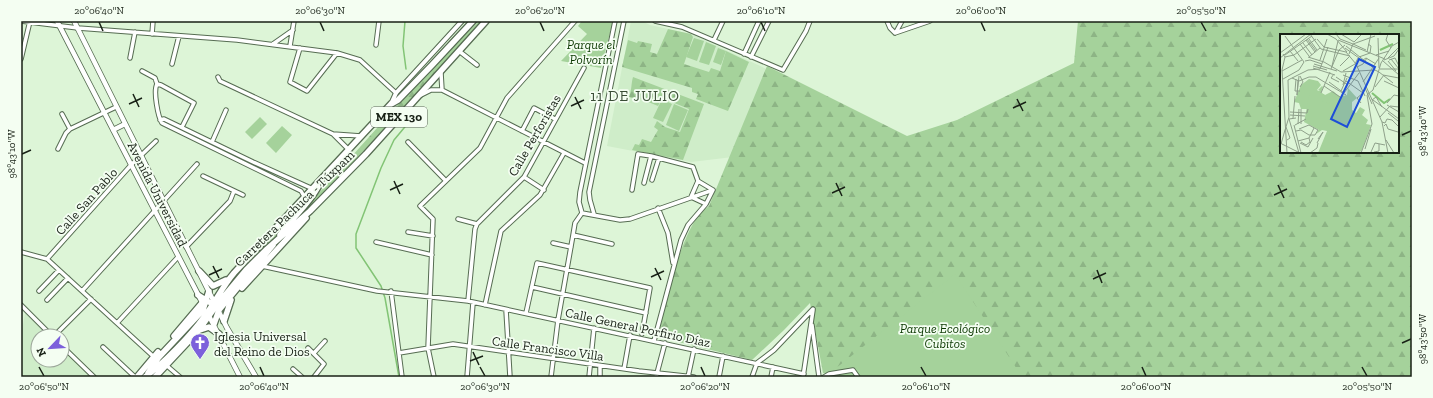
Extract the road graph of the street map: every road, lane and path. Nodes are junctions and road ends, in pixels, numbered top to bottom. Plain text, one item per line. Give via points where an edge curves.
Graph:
1 (21, 21) edge
2 (74, 21) edge
3 (153, 21) edge
4 (294, 21) edge
5 (378, 21) edge
6 (462, 21) edge
7 (472, 21) edge
8 (482, 21) edge
9 (486, 21) edge
10 (575, 21) edge
11 (615, 21) edge
12 (624, 21) edge
13 (655, 21) edge
14 (723, 21) edge
15 (759, 21) edge
16 (769, 21) edge
17 (810, 21) edge
18 (887, 21) edge
19 (902, 21) edge
20 (930, 21) edge
21 (30, 22) edge
22 (58, 23) edge
23 (78, 28) junction
24 (293, 30) junction
25 (135, 32) junction
26 (475, 32) junction
27 (895, 33) junction
28 (152, 34) junction
29 (179, 36) junction
30 (714, 40) junction
31 (273, 44) junction
32 (376, 45) dead end
33 (290, 46) junction
34 (300, 48) junction
35 (459, 51) junction
36 (337, 53) junction
37 (744, 54) junction
38 (22, 55) edge
39 (751, 57) junction
40 (130, 58) dead end
41 (21, 59) edge
42 (172, 64) dead end
43 (477, 65) dead end
44 (584, 68) dead end
45 (441, 70) junction
46 (142, 71) dead end
47 (218, 77) dead end
48 (157, 84) junction
49 (442, 90) junction
50 (396, 93) junction
51 (419, 96) junction
52 (391, 104) junction
53 (116, 107) junction
54 (226, 110) dead end
55 (105, 112) junction
56 (62, 114) dead end
57 (596, 114) junction
58 (604, 116) junction
59 (496, 119) junction
60 (555, 119) junction
61 (160, 120) junction
62 (125, 124) junction
63 (182, 127) junction
64 (70, 129) junction
65 (113, 130) junction
66 (522, 131) junction
67 (333, 134) junction
68 (347, 135) junction
69 (362, 136) junction
70 (156, 141) dead end
71 (542, 141) junction
72 (212, 142) junction
73 (408, 142) dead end
74 (341, 143) junction
75 (58, 149) dead end
76 (349, 150) junction
77 (564, 154) junction
78 (140, 155) junction
79 (651, 156) junction
80 (659, 158) junction
81 (253, 162) junction
82 (585, 163) junction
83 (197, 164) dead end
84 (131, 165) junction
85 (250, 167) junction
86 (202, 176) dead end
87 (524, 177) junction
88 (324, 178) junction
89 (652, 180) dead end
90 (446, 181) junction
91 (698, 181) junction
92 (644, 184) dead end
93 (313, 189) junction
94 (544, 190) junction
95 (632, 190) dead end
96 (713, 190) junction
97 (234, 191) junction
98 (244, 196) dead end
99 (692, 197) junction
100 (305, 198) junction
101 (163, 201) junction
102 (706, 204) junction
103 (658, 208) junction
104 (154, 211) junction
105 (310, 211) junction
106 (582, 213) junction
107 (594, 214) junction
108 (458, 219) dead end
109 (477, 224) junction
110 (408, 232) dead end
111 (573, 235) junction
112 (433, 236) junction
113 (276, 241) junction
114 (376, 242) dead end
115 (553, 243) dead end
116 (612, 244) dead end
117 (186, 247) junction
118 (571, 247) junction
119 (21, 252) edge
120 (432, 255) junction
121 (178, 257) junction
122 (47, 260) junction
123 (674, 263) junction
124 (262, 265) junction
125 (59, 270) junction
126 (567, 270) junction
127 (199, 271) junction
128 (68, 278) junction
129 (230, 278) junction
130 (532, 287) junction
131 (39, 291) dead end
132 (82, 291) junction
133 (208, 291) junction
134 (390, 291) junction
135 (198, 295) junction
136 (562, 295) junction
137 (430, 296) junction
138 (91, 299) junction
139 (47, 300) dead end
140 (468, 301) junction
141 (474, 303) junction
142 (21, 305) edge
143 (485, 305) junction
144 (211, 307) junction
145 (506, 310) junction
146 (646, 312) junction
147 (526, 313) junction
148 (812, 319) junction
149 (558, 320) junction
150 (224, 321) junction
151 (117, 323) junction
152 (215, 326) junction
153 (45, 328) edge
154 (61, 328) edge
155 (594, 328) junction
156 (199, 330) junction
157 (218, 334) junction
158 (642, 334) dead end
159 (630, 335) junction
160 (324, 341) dead end
161 (654, 341) junction
162 (665, 343) junction
163 (104, 347) dead end
164 (471, 347) junction
165 (308, 348) dead end
166 (428, 348) junction
167 (694, 349) junction
168 (508, 352) junction
169 (314, 353) junction
170 (399, 353) junction
171 (70, 354) edge
172 (723, 356) junction
173 (154, 357) junction
174 (554, 358) junction
175 (757, 363) junction
176 (590, 364) junction
177 (166, 365) junction
178 (600, 366) junction
179 (773, 366) junction
180 (293, 369) dead end
181 (624, 369) junction
182 (297, 372) junction
183 (639, 372) junction
184 (657, 375) edge
185 (804, 375) edge
186 (688, 376) edge
187 (94, 377) edge
188 (136, 377) edge
189 (145, 377) edge
190 (155, 377) edge
191 (180, 377) edge
192 (240, 377) edge
193 (256, 377) edge
194 (293, 377) edge
195 (302, 377) edge
196 (314, 377) edge
197 (402, 377) edge
198 (434, 377) edge
199 (467, 377) edge
200 (510, 377) edge
201 (550, 377) edge
202 (589, 377) edge
203 (600, 377) edge
204 (638, 377) edge
205 (694, 377) edge
206 (719, 377) edge
207 (752, 377) edge
208 (771, 377) edge
209 (819, 377) edge
210 (824, 377) edge
211 (858, 377) edge

1 - 21 street
2 - 23 main road, Avenida Universidad
3 - 28 street
4 - 24 street
5 - 32 street
6 - 50 street, Carretera Pachuca - Túxpam / MEX 130
7 - 52 main road, Carretera Pachuca - Túxpam / MEX 130 via 398,100
8 - 26 main road
9 - 26 main road, Carretera Pachuca - Túxpam / MEX 130
10 - 59 street via 510,94
11 - 57 street
12 - 58 street
13 - 30 street via 682,27
14 - 30 street
15 - 37 street
16 - 39 street
17 - 39 street via 783,70
18 - 27 street
19 - 27 street
20 - 27 street
21 - 22 street
21 - 38 street
22 - 23 street
22 - 55 main road, Avenida Universidad
23 - 25 street
23 - 53 main road, Avenida Universidad
24 - 31 street
24 - 33 street
25 - 28 street
25 - 40 street
26 - 35 main road, Carretera Pachuca - Túxpam / MEX 130
28 - 29 street
29 - 31 street
29 - 42 street
30 - 37 street
31 - 33 street
33 - 34 street
34 - 36 street
34 - 36 street via 290,82 307,90
35 - 43 street
35 - 45 main road, Carretera Pachuca - Túxpam / MEX 130
36 - 50 street via 360,60
37 - 39 street
38 - 41 street
44 - 60 street, Calle Perforistas
45 - 49 street
45 - 51 main road, Carretera Pachuca - Túxpam / MEX 130
46 - 48 street via 155,78
47 - 67 street via 220,81
48 - 61 street via 155,89
48 - 63 street via 194,103
49 - 51 street via 431,90
49 - 59 street
50 - 52 street, Carretera Pachuca - Túxpam / MEX 130
51 - 105 main road, Carretera Pachuca - Túxpam / MEX 130
52 - 69 main road, Carretera Pachuca - Túxpam / MEX 130
53 - 55 street
53 - 62 main road, Avenida Universidad
54 - 72 street
55 - 64 street
55 - 65 main road, Avenida Universidad
56 - 64 street
57 - 58 street
57 - 82 street
58 - 107 street via 590,192
59 - 66 street
59 - 90 street via 480,148
60 - 66 street via 534,108
60 - 71 street, Calle Perforistas
61 - 63 street via 164,119
61 - 85 street
62 - 65 main road
62 - 78 main road, Avenida Universidad
63 - 72 street
64 - 75 street
65 - 84 main road, Avenida Universidad
66 - 71 street
67 - 68 street
67 - 74 street
68 - 69 street
68 - 74 street
69 - 76 main road, Carretera Pachuca - Túxpam / MEX 130
70 - 78 street, Calle San Pablo
71 - 77 street
71 - 87 street, Calle Perforistas
72 - 81 street
73 - 90 street
74 - 76 street
76 - 88 main road, Carretera Pachuca - Túxpam / MEX 130
77 - 82 street
77 - 94 street
78 - 84 street, Calle San Pablo
78 - 101 main road, Avenida Universidad
79 - 80 street
79 - 92 street
79 - 95 street via 638,154
80 - 89 street
80 - 91 street via 694,167
81 - 85 street
81 - 93 street
82 - 106 street via 580,192
83 - 101 street
84 - 104 main road, Avenida Universidad
84 - 122 street, Calle San Pablo
85 - 100 street via 301,191
86 - 97 street
87 - 94 street
87 - 109 street, Calle Perforistas
88 - 93 main road, Carretera Pachuca - Túxpam / MEX 130
88 - 113 main road via 313,197 290,221
90 - 112 street via 420,206 433,219
91 - 96 street
91 - 99 street
93 - 100 main road, Carretera Pachuca - Túxpam / MEX 130
94 - 143 street via 501,231
96 - 99 street
96 - 102 street
97 - 98 street
97 - 117 street via 230,201
99 - 102 street
99 - 103 street
100 - 129 main road, Carretera Pachuca - Túxpam / MEX 130
101 - 104 street
101 - 117 main road, Avenida Universidad
102 - 123 street via 688,225
103 - 107 street via 630,219 620,220
103 - 123 street via 668,233
104 - 121 main road, Avenida Universidad
104 - 132 street
105 - 113 main road, Carretera Pachuca - Túxpam / MEX 130
105 - 124 main road via 304,221
106 - 107 street
106 - 111 street
108 - 109 street
109 - 140 street
110 - 112 street
111 - 116 street
111 - 118 street
112 - 120 street
113 - 144 main road, Carretera Pachuca - Túxpam / MEX 130
114 - 120 street
115 - 118 street
117 - 127 main road, Avenida Universidad
118 - 126 street
119 - 122 street
120 - 137 street
121 - 135 main road, Avenida Universidad
121 - 151 street
122 - 125 street
123 - 161 street
124 - 134 street, Calle General Porfirio Díaz via 377,291
124 - 150 main road via 230,301
125 - 128 street
125 - 131 street
126 - 130 street via 537,263
126 - 136 street
126 - 146 street via 650,288
127 - 129 main road via 212,286
127 - 133 main road, Avenida Universidad
128 - 132 street
128 - 139 street
129 - 144 main road, Carretera Pachuca - Túxpam / MEX 130
130 - 136 street
130 - 147 street
132 - 138 street
133 - 135 main road via 204,296
133 - 144 main road
134 - 137 street, Calle General Porfirio Díaz
134 - 170 street
135 - 144 main road
136 - 146 street
136 - 149 street
137 - 140 street, Calle General Porfirio Díaz
137 - 166 street
138 - 151 street
138 - 154 street
140 - 141 street, Calle General Porfirio Díaz
141 - 143 street, Calle General Porfirio Díaz
141 - 164 street
142 - 153 street
143 - 145 street, Calle General Porfirio Díaz
144 - 150 main road
144 - 152 main road
144 - 156 main road, MEX 130
144 - 173 main road
144 - 189 main road, MEX 130 via 163,361
145 - 147 street, Calle General Porfirio Díaz
145 - 168 street
146 - 158 street
147 - 149 street, Calle General Porfirio Díaz
148 - 175 street via 813,309 774,350
148 - 185 street
148 - 209 street
149 - 155 street, Calle General Porfirio Díaz
149 - 174 street
150 - 152 main road via 218,322
150 - 193 main road
151 - 173 street
152 - 157 main road
155 - 159 street, Calle General Porfirio Díaz
155 - 176 street
156 - 157 main road via 209,327
156 - 177 main road, MEX 130
157 - 192 main road
159 - 161 street, Calle General Porfirio Díaz
159 - 181 street
160 - 169 street
161 - 162 street, Calle General Porfirio Díaz
162 - 167 street, Calle General Porfirio Díaz
162 - 184 street
163 - 188 street
164 - 166 street, Calle Francisco Villa via 453,344
164 - 168 street, Calle Francisco Villa
164 - 199 street
165 - 169 street
166 - 170 street, Calle Francisco Villa
166 - 198 street
167 - 172 street, Calle General Porfirio Díaz
167 - 186 street
168 - 174 street, Calle Francisco Villa
168 - 200 street
169 - 196 street via 324,364
170 - 197 street
171 - 187 street
172 - 175 street, Calle General Porfirio Díaz
172 - 206 street
173 - 188 main road
174 - 176 street, Calle Francisco Villa
174 - 201 street
175 - 179 street, Calle General Porfirio Díaz
175 - 207 street
176 - 178 street, Calle Francisco Villa
176 - 202 street
177 - 190 main road, MEX 130
177 - 191 street
178 - 181 street, Calle Francisco Villa
178 - 203 street
179 - 185 street, Calle General Porfirio Díaz
179 - 208 street
180 - 182 street
181 - 183 street, Calle Francisco Villa
182 - 194 street
182 - 195 street
183 - 184 street, Calle Francisco Villa
183 - 204 street
184 - 186 street, Calle Francisco Villa
186 - 205 street, Calle Francisco Villa
210 - 211 street via 853,370

